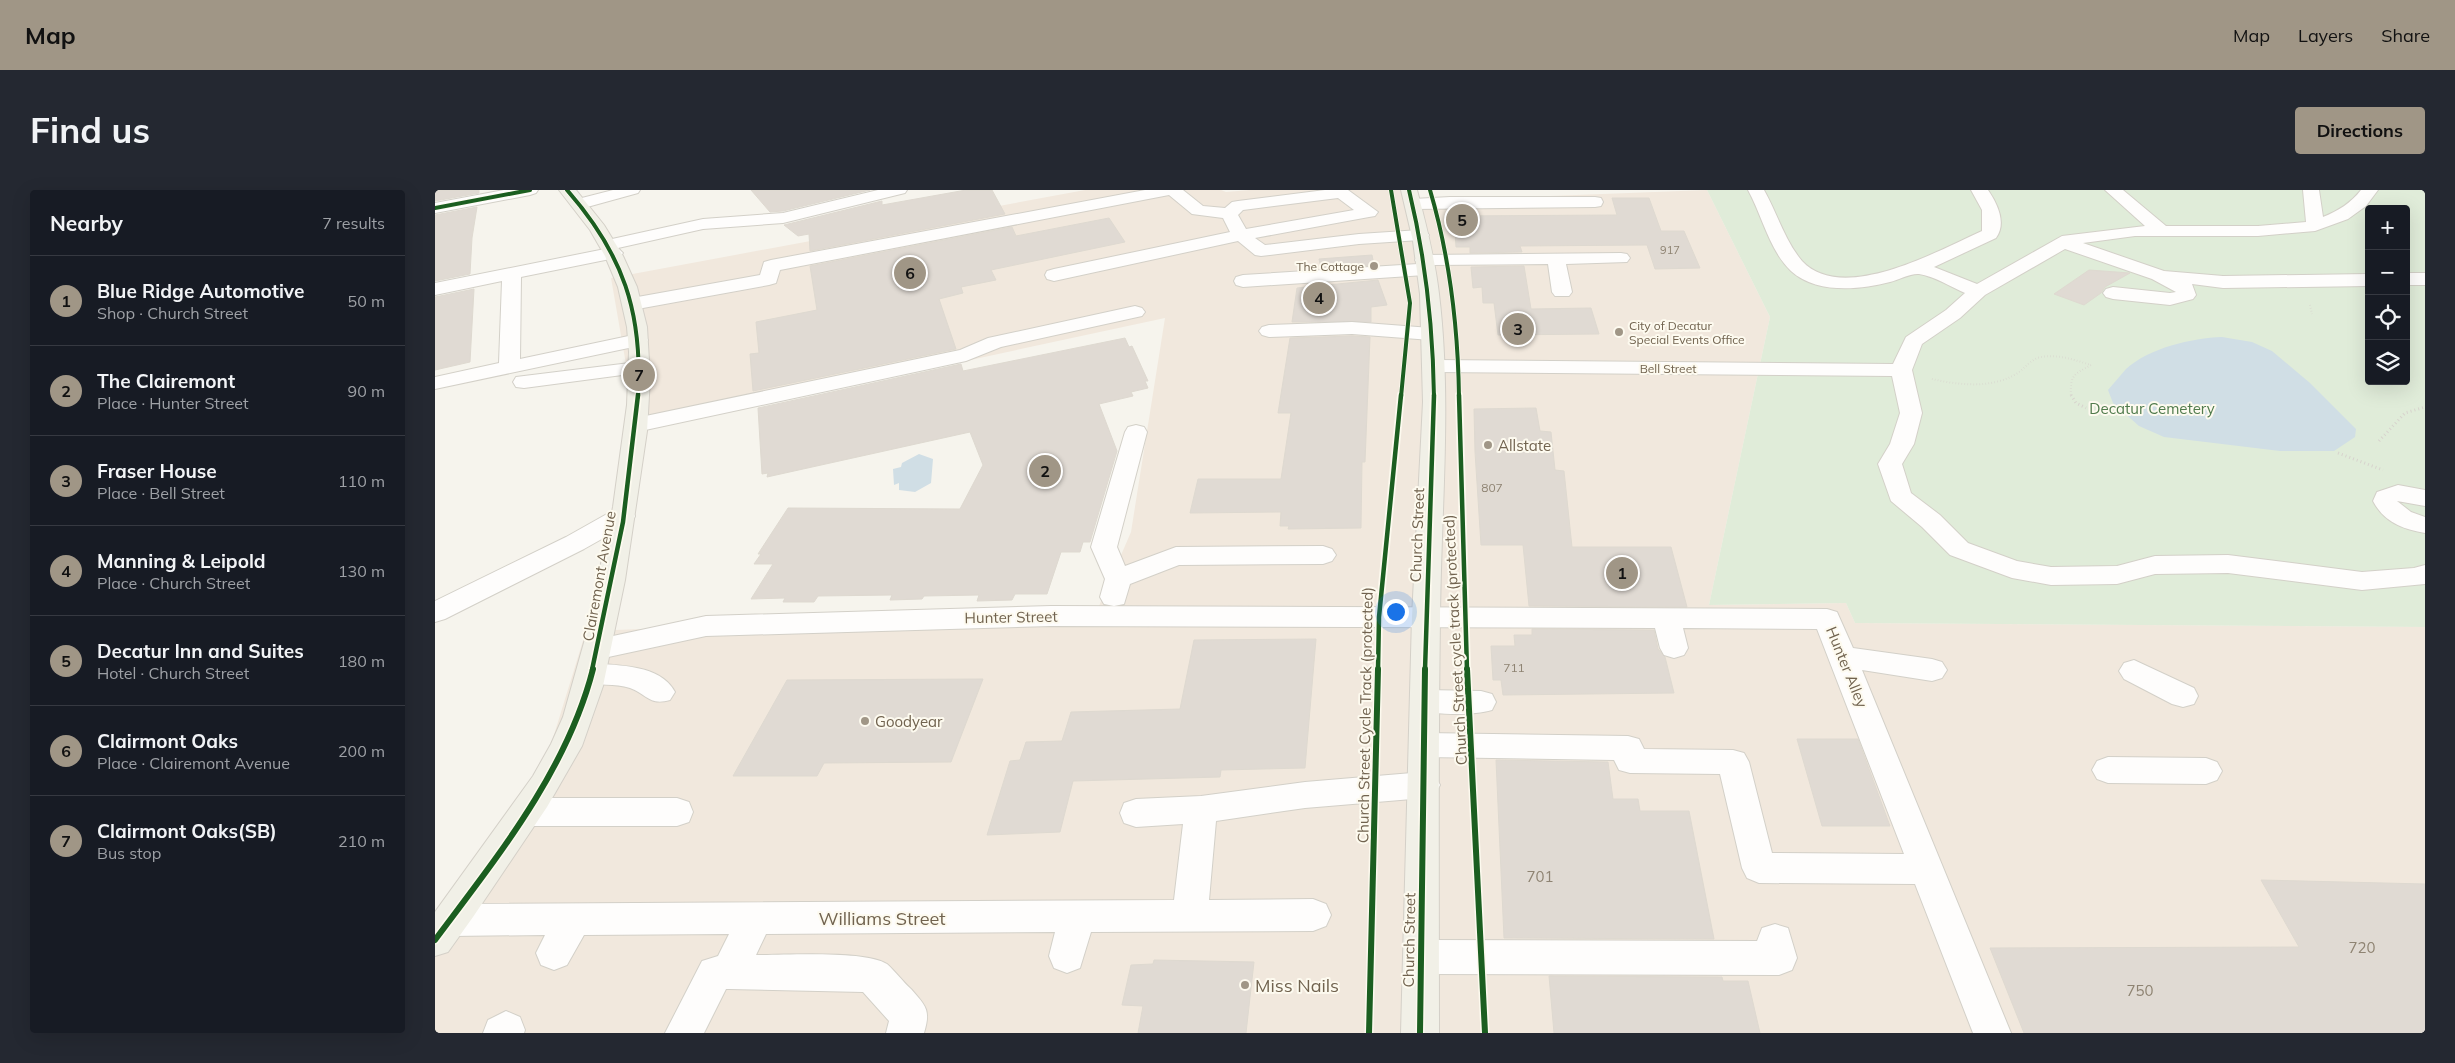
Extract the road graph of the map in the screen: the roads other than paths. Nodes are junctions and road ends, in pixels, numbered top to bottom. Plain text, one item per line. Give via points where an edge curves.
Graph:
1 (529, 190) edge
2 (632, 190) edge
3 (899, 190) edge
4 (1172, 190) edge
5 (1756, 190) edge
6 (1979, 190) edge
7 (2113, 190) edge
8 (2311, 190) edge
9 (2370, 190) edge
10 (574, 197) edge
11 (1411, 197) edge
12 (1595, 202) dead end
13 (435, 208) edge
14 (1229, 214) junction
15 (2315, 226) junction
16 (2159, 230) junction
17 (1241, 235) junction
18 (1420, 236) junction
19 (2064, 243) junction
20 (611, 249) junction
21 (1621, 258) dead end
22 (1556, 259) junction
23 (1425, 264) junction
24 (1918, 267) junction
25 (512, 274) junction
26 (1054, 275) dead end
27 (2159, 275) junction
28 (2410, 279) edge
29 (2425, 279) edge
30 (2365, 280) edge
31 (1243, 281) dead end
32 (435, 289) edge
33 (1978, 291) junction
34 (1562, 292) dead end
35 (2113, 293) dead end
36 (632, 304) junction
37 (1135, 312) dead end
38 (1269, 331) dead end
39 (1431, 334) junction
40 (638, 340) junction
41 (1435, 366) junction
42 (639, 368) junction
43 (509, 369) junction
44 (1901, 370) junction
45 (435, 383) edge
46 (479, 390) dead end
47 (636, 425) junction
48 (1135, 432) dead end
49 (2425, 498) edge
50 (623, 516) junction
51 (2425, 525) edge
52 (1323, 555) dead end
53 (2425, 574) edge
54 (1118, 579) junction
55 (435, 612) edge
56 (1109, 616) junction
57 (1426, 617) junction
58 (1667, 618) junction
59 (1674, 648) dead end
60 (1843, 657) junction
61 (595, 661) junction
62 (1932, 670) dead end
63 (2134, 671) dead end
64 (660, 692) dead end
65 (2183, 696) dead end
66 (1425, 701) junction
67 (1481, 702) dead end
68 (1425, 745) junction
69 (2108, 770) dead end
70 (2206, 771) dead end
71 (1424, 785) junction
72 (1201, 810) junction
73 (527, 812) junction
74 (677, 812) dead end
75 (1136, 813) dead end
76 (1927, 869) junction
77 (1313, 915) dead end
78 (1077, 916) junction
79 (1190, 916) junction
80 (755, 919) junction
81 (575, 920) junction
82 (443, 930) edge
83 (1777, 949) dead end
84 (554, 953) dead end
85 (1067, 956) dead end
86 (1421, 957) junction
87 (729, 972) junction
88 (684, 1033) edge
89 (905, 1033) edge
90 (1420, 1033) edge
91 (1993, 1033) edge

1 - 13 street
2 - 10 street
3 - 20 street via 783,218 703,224
4 - 14 street via 1198,210
4 - 36 street via 771,266 769,279
5 - 24 street via 1786,254 1806,274 1854,283 1893,277
6 - 24 street via 1990,203 1992,220 1989,234
7 - 16 street
8 - 15 street
9 - 15 street via 2361,202 2342,215
10 - 20 main road, Clairemont Avenue via 594,220
11 - 12 street via 1450,202
11 - 18 main road, Church Street
14 - 17 street
14 - 17 street via 1238,206 1341,193 1369,212
15 - 16 street via 2258,231
16 - 19 street
17 - 18 street via 1261,251 1359,239
17 - 26 street
18 - 23 main road, Church Street
19 - 27 street
19 - 33 street
20 - 25 street
20 - 36 main road, Clairemont Avenue
21 - 22 street
22 - 23 street
22 - 34 street
23 - 31 street
23 - 39 main road, Church Street
24 - 33 street
25 - 32 street
25 - 43 street
27 - 30 street via 2223,282
27 - 35 street via 2185,287 2186,295 2170,300
28 - 29 street
33 - 44 street via 1953,314 1913,341
36 - 40 main road, Clairemont Avenue
37 - 47 street via 995,342 966,355
38 - 39 street via 1352,328
39 - 41 main road, Church Street
40 - 42 main road, Clairemont Avenue
40 - 43 street
41 - 44 street, Bell Street
41 - 57 main road, Church Street
42 - 46 street
42 - 47 main road, Clairemont Avenue
43 - 45 street
44 - 53 street via 1911,413 1902,444 1890,464 1900,496 1959,550 2012,569 2051,576 2117,575 2155,565 2228,564 2362,581
47 - 50 main road, Clairemont Avenue
48 - 54 street via 1104,547
49 - 51 street via 2398,492 2386,497 2385,501 2401,517
50 - 55 street
50 - 61 main road, Clairemont Avenue via 617,564
52 - 54 street via 1176,556
54 - 56 street
56 - 57 street, Hunter Street
56 - 61 street, Hunter Street via 707,626
57 - 58 street, Hunter Alley
57 - 66 main road, Church Street
58 - 59 street
58 - 60 street, Hunter Alley via 1827,619
60 - 62 street
60 - 76 street, Hunter Alley
61 - 64 street
61 - 73 main road, Clairemont Avenue via 566,745
63 - 65 street
66 - 67 street
66 - 68 main road, Church Street
68 - 71 main road, Church Street
68 - 76 street via 1628,748 1631,761 1733,762 1759,868
69 - 70 street
71 - 72 street via 1305,794
71 - 86 main road, Church Street
72 - 75 street
72 - 79 street
73 - 74 street
73 - 82 main road, Clairemont Avenue
76 - 91 street, Hunter Alley
77 - 79 street, Williams Street
78 - 79 street, Williams Street
78 - 80 street, Williams Street
78 - 85 street
80 - 81 street, Williams Street
80 - 87 street
81 - 82 street, Williams Street
81 - 84 street
83 - 86 street
86 - 90 main road, Church Street
87 - 88 street via 715,973
87 - 89 street via 852,972 873,976 910,1016

